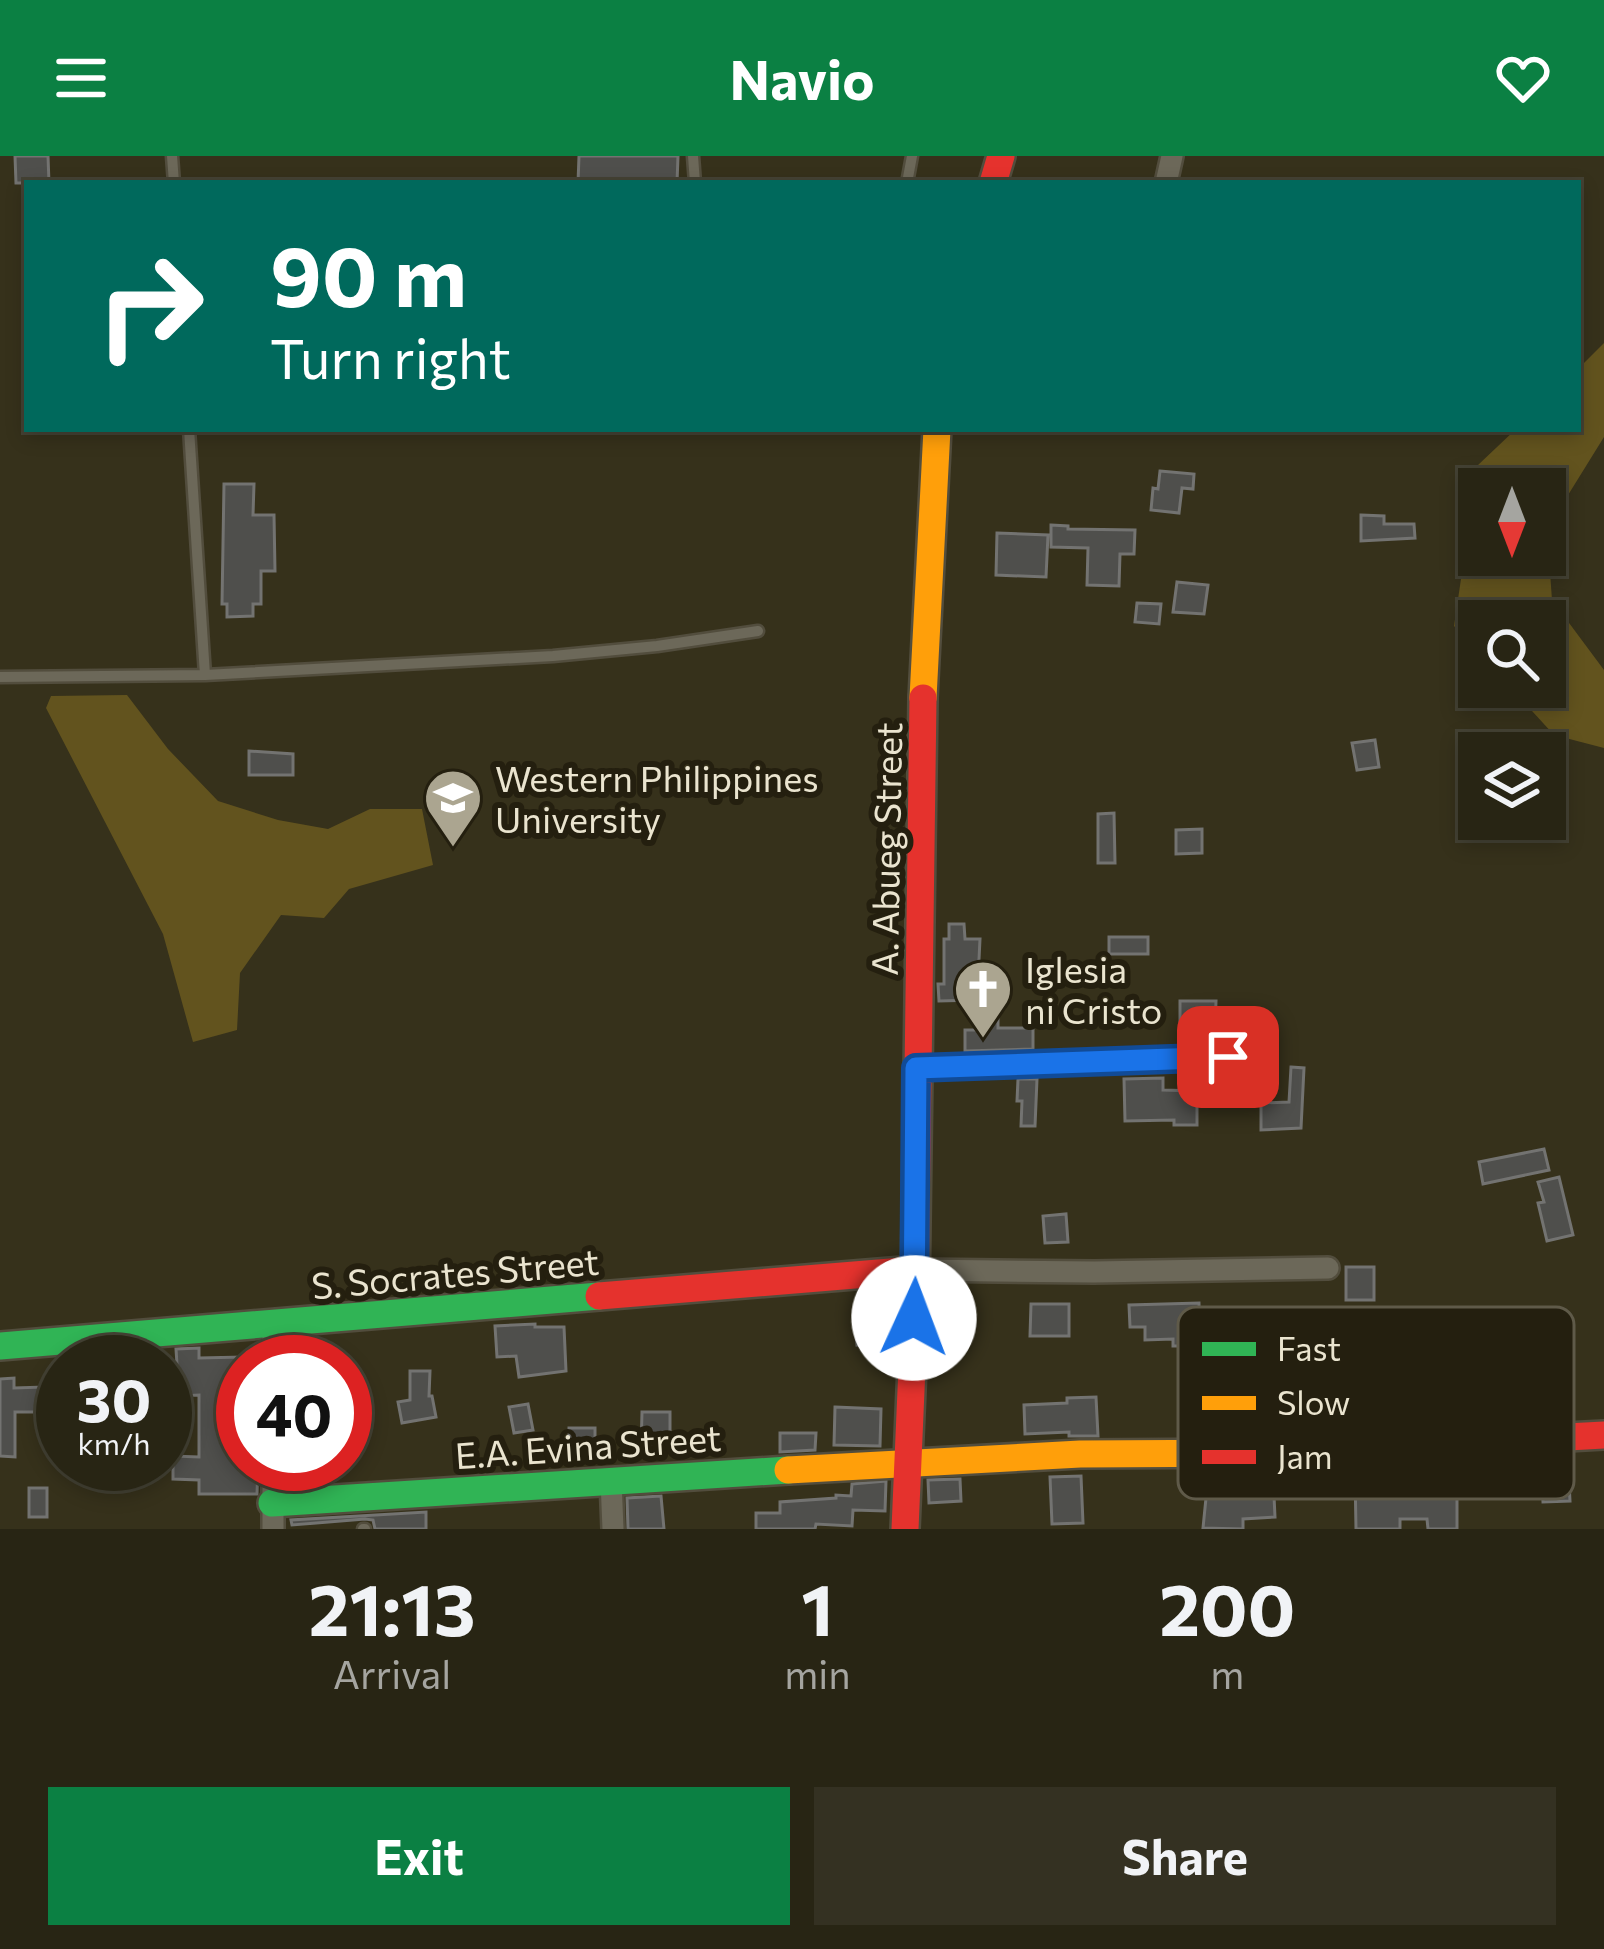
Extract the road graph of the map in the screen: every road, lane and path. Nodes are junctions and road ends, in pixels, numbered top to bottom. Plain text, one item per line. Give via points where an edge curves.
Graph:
1 (189, 432) edge
2 (938, 432) edge
3 (758, 631) dead end
4 (205, 675) junction
5 (0, 677) edge
6 (1228, 1057) dead end
7 (916, 1068) junction
8 (1328, 1268) dead end
9 (916, 1270) junction
10 (273, 1323) junction
11 (273, 1335) edge
12 (0, 1346) edge
13 (1604, 1435) edge
14 (1574, 1437) edge
15 (1178, 1453) edge
16 (908, 1462) junction
17 (611, 1480) junction
18 (273, 1516) edge
19 (613, 1529) edge
20 (905, 1529) edge

1 - 4 lane
2 - 7 street, A. Abueg Street
3 - 4 lane via 554,656
4 - 5 lane
6 - 7 street
7 - 9 street, A. Abueg Street
8 - 9 street
9 - 10 street, S. Socrates Street
9 - 16 street, A. Abueg Street
10 - 11 street
10 - 12 street, S. Socrates Street
13 - 14 street, E.A. Evina Street
15 - 16 street, E.A. Evina Street
16 - 17 street, E.A. Evina Street
16 - 20 street, A. Abueg Street
17 - 18 street, E.A. Evina Street
17 - 19 street

